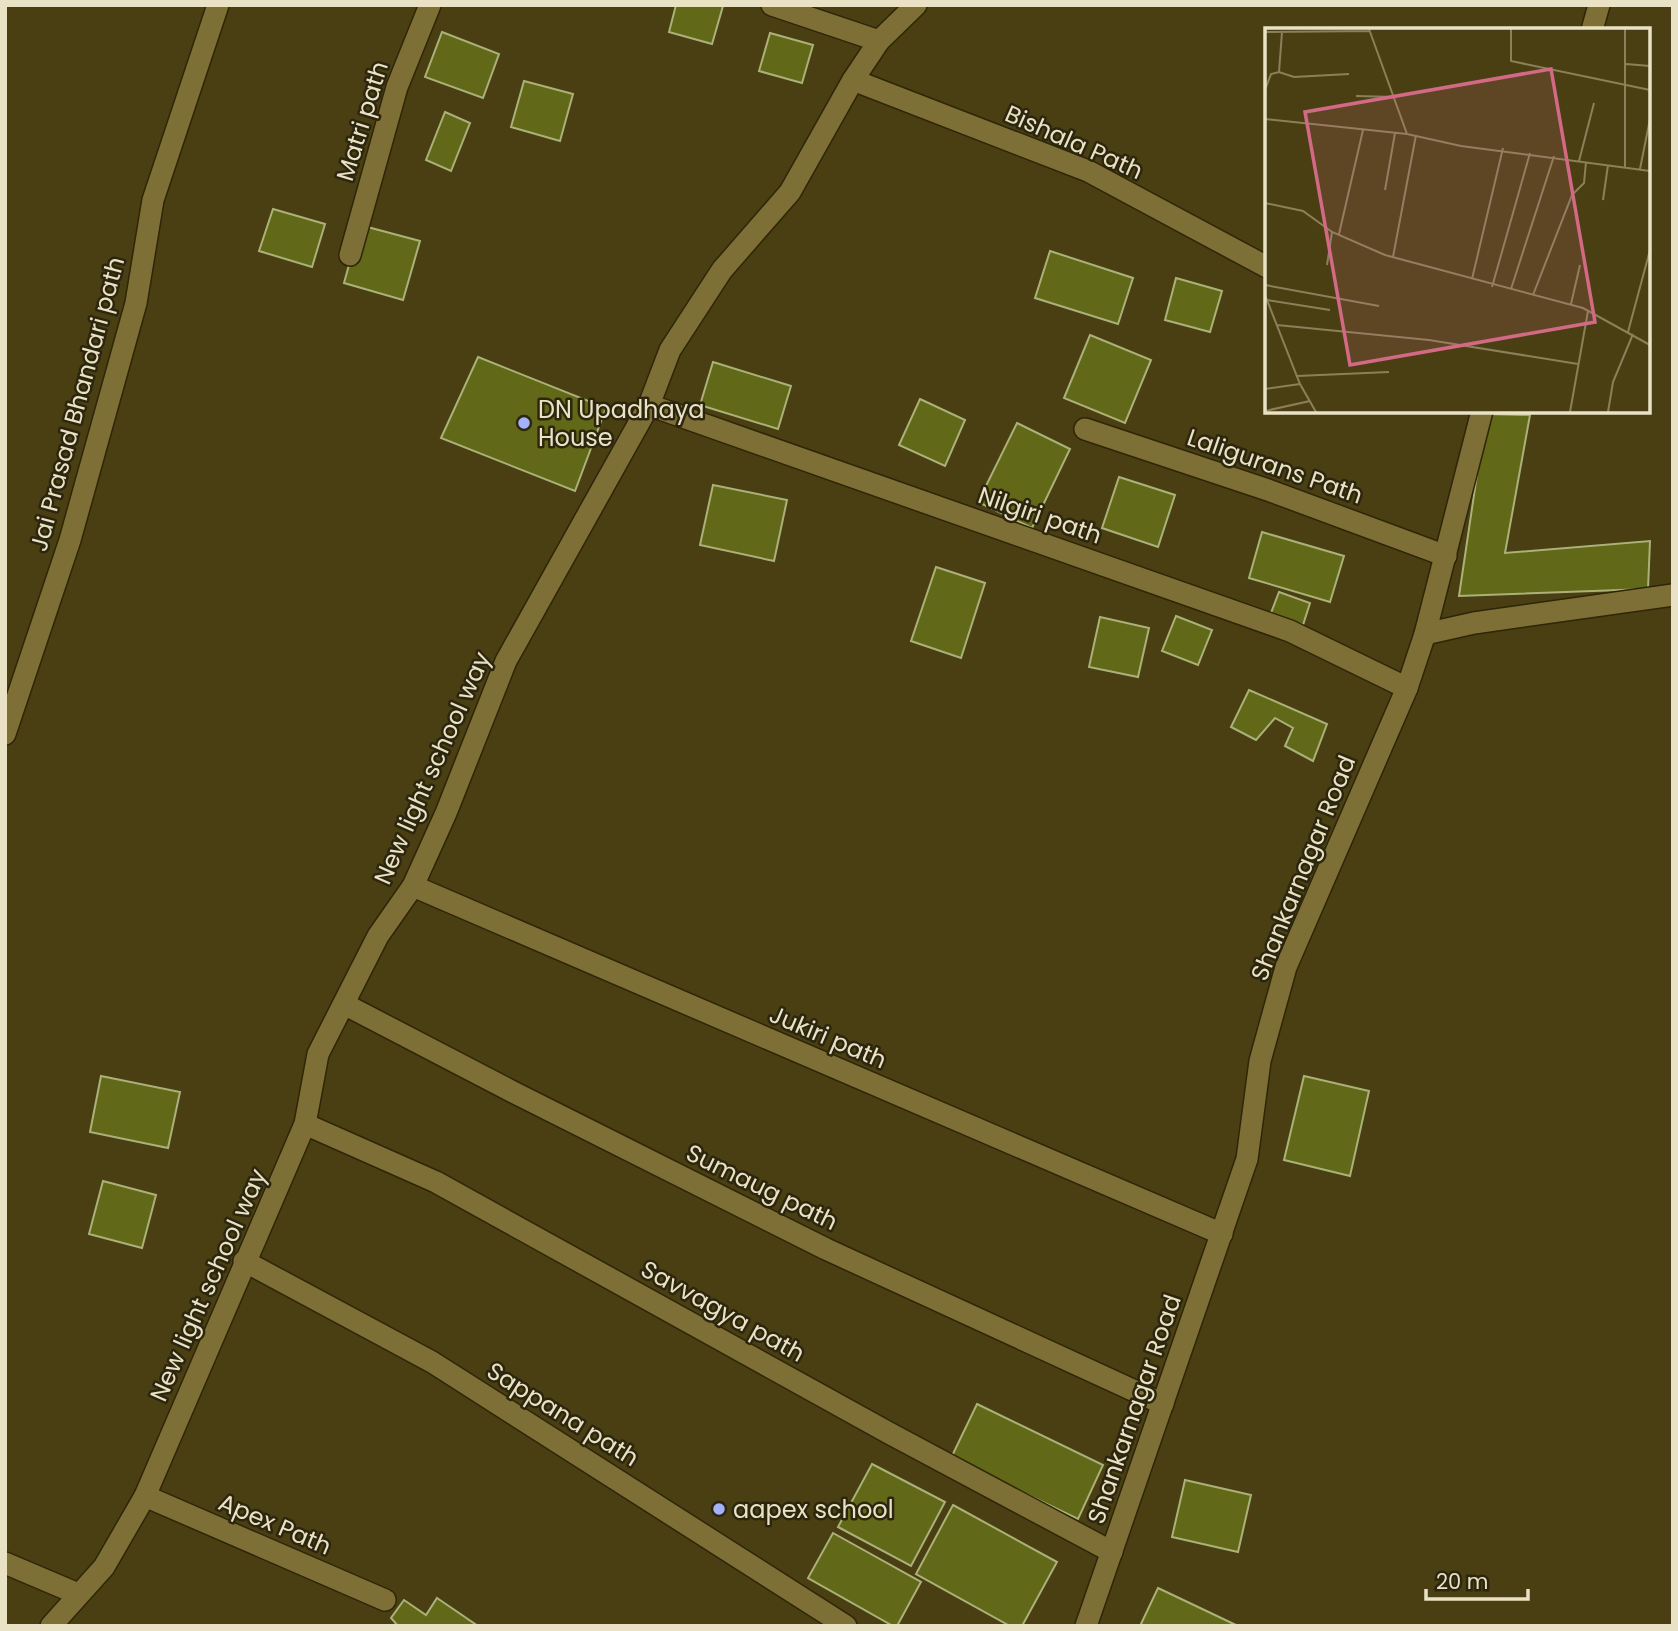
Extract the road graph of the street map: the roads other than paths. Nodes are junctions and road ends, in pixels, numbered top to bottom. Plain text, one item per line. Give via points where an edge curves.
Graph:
1 (218, 5) edge
2 (430, 5) edge
3 (772, 5) edge
4 (916, 5) edge
5 (1599, 5) edge
6 (1593, 28) edge
7 (879, 41) junction
8 (853, 80) junction
9 (350, 255) dead end
10 (1265, 267) edge
11 (649, 405) junction
12 (1482, 413) edge
13 (1085, 429) dead end
14 (1446, 556) junction
15 (1673, 595) edge
16 (1425, 634) junction
17 (1407, 688) junction
18 (5, 734) edge
19 (414, 886) junction
20 (344, 1004) junction
21 (305, 1124) junction
22 (1222, 1234) junction
23 (244, 1261) junction
24 (1163, 1404) junction
25 (145, 1496) junction
26 (1112, 1552) junction
27 (5, 1563) edge
28 (78, 1594) junction
29 (384, 1600) dead end
30 (51, 1626) edge
31 (846, 1626) edge
32 (1086, 1626) edge

1 - 18 street, Jai Prasad Bhandari path via 153,200 136,303 70,540
2 - 9 street, Matri path via 397,88
3 - 7 street
4 - 7 street, New light school way
5 - 6 street
7 - 8 street, New light school way
8 - 10 street, Bishala Path via 1088,171
8 - 11 street, New light school way via 790,192 722,270 670,351
11 - 17 street, Nilgiri path via 1290,631
11 - 19 street, New light school way via 506,661
12 - 14 street, Shankarnagar Road
13 - 14 street, Laligurans Path
14 - 16 street, Shankarnagar Road
15 - 16 street
16 - 17 street, Shankarnagar Road
17 - 22 street, Shankarnagar Road via 1286,967 1260,1061 1247,1160
19 - 20 street, New light school way via 378,936
19 - 22 street, Jukiri path
20 - 21 street, New light school way via 318,1054
20 - 24 street, Sumaug path via 826,1249
21 - 23 street, New light school way
21 - 26 street, Savvagya path via 436,1182
22 - 24 street, Shankarnagar Road
23 - 25 street, New light school way
23 - 31 street, Sappana path via 432,1362
24 - 26 street, Shankarnagar Road
25 - 28 street, New light school way via 104,1567
25 - 29 street, Apex Path
26 - 32 street, Shankarnagar Road
27 - 28 street
28 - 30 street, New light school way

